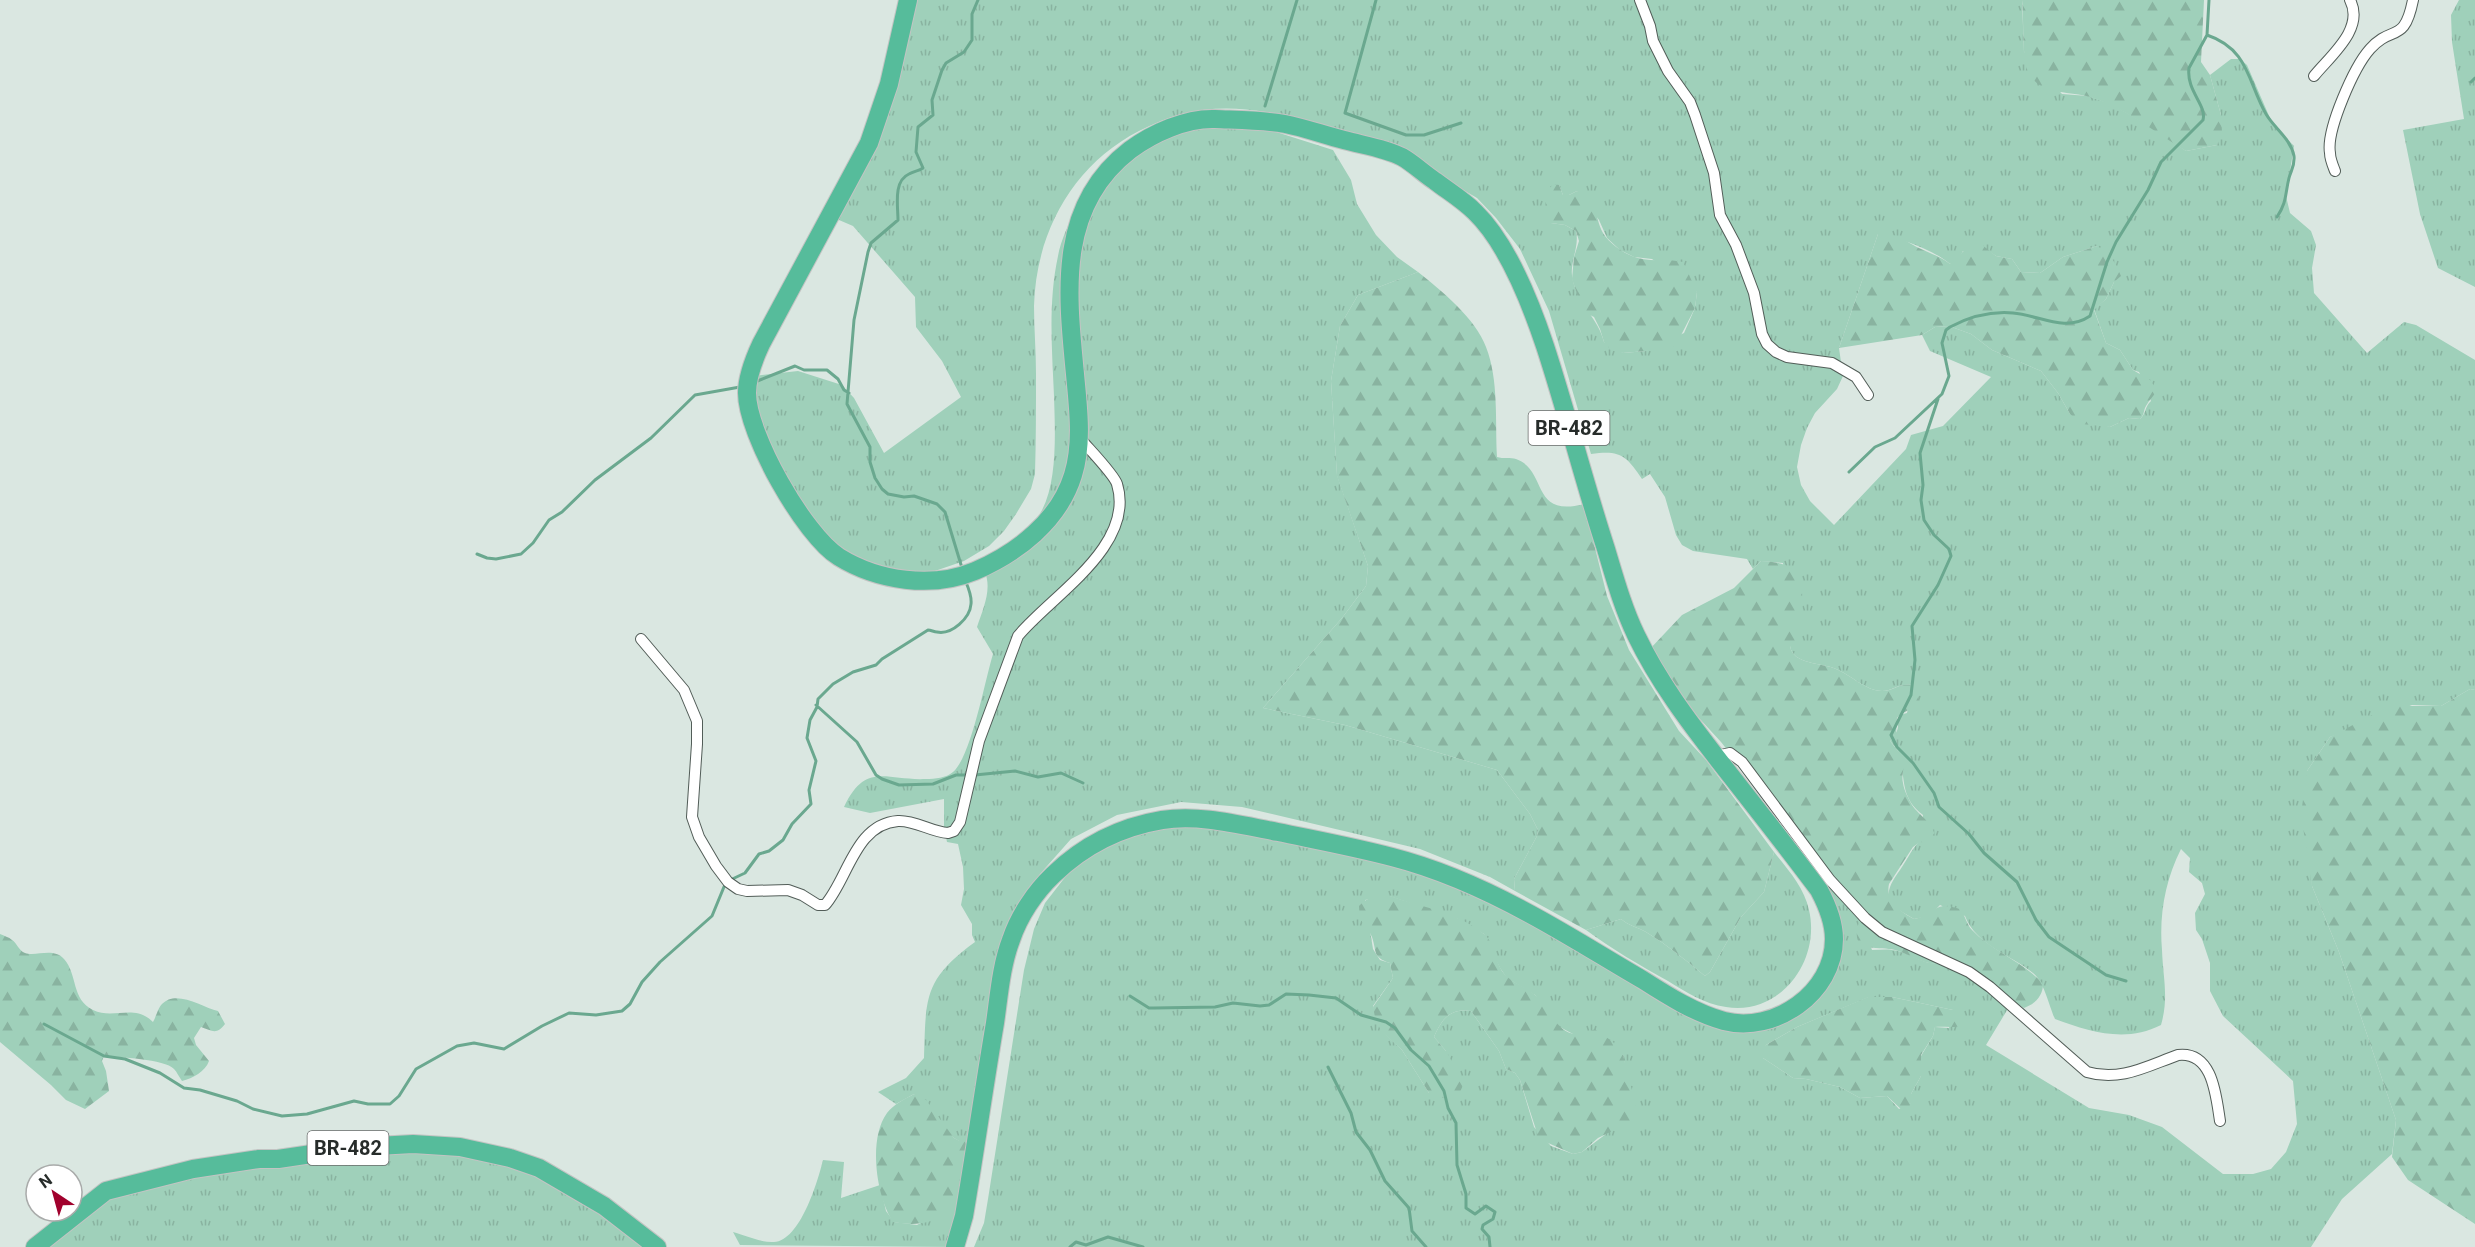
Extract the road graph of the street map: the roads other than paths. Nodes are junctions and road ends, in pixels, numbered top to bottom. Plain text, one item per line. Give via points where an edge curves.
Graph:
1 (908, 0) edge
2 (1640, 0) edge
3 (2350, 0) edge
4 (2413, 0) edge
5 (2314, 76) dead end
6 (2335, 171) dead end
7 (1868, 395) dead end
8 (1078, 437) junction
9 (641, 639) dead end
10 (1716, 756) junction
11 (2220, 1121) dead end
12 (35, 1247) edge
13 (657, 1247) edge
14 (955, 1247) edge

1 - 8 highway, BR-482 via 889,84 868,143 754,358 747,394 755,434 797,509 831,552 864,571 912,580 968,574 1024,543 1064,495 1073,473
2 - 7 street via 1653,41 1695,115 1714,173 1720,215 1754,293 1767,344 1787,357 1832,363 1856,377
3 - 5 street via 2355,16 2348,35
4 - 6 street via 2405,26 2372,47 2348,87 2330,142
8 - 9 street via 1117,483 1119,511 1110,540 1090,566 1018,636 979,741 960,822 948,833 898,821 878,827 855,850 825,906 788,890 738,889 716,866 692,817 697,721 684,690
8 - 10 highway, BR-482 via 1070,254 1085,204 1118,160 1165,130 1209,118 1282,123 1400,156 1476,212 1524,289 1553,371 1625,610 1676,704
10 - 11 street via 1730,753 1742,762 1830,880 1882,932 1976,977 2087,1072 2118,1076 2178,1055 2195,1057 2211,1076
10 - 14 highway, BR-482 via 1819,890 1833,929 1833,953 1824,977 1804,1000 1764,1022 1733,1023 1698,1011 1526,911 1450,876 1392,856 1233,823 1186,818 1128,828 1089,846 1044,885 1019,921 1010,942 964,1216
12 - 13 highway, BR-482 via 106,1191 193,1169 359,1147 413,1144 460,1147 539,1168 604,1206

